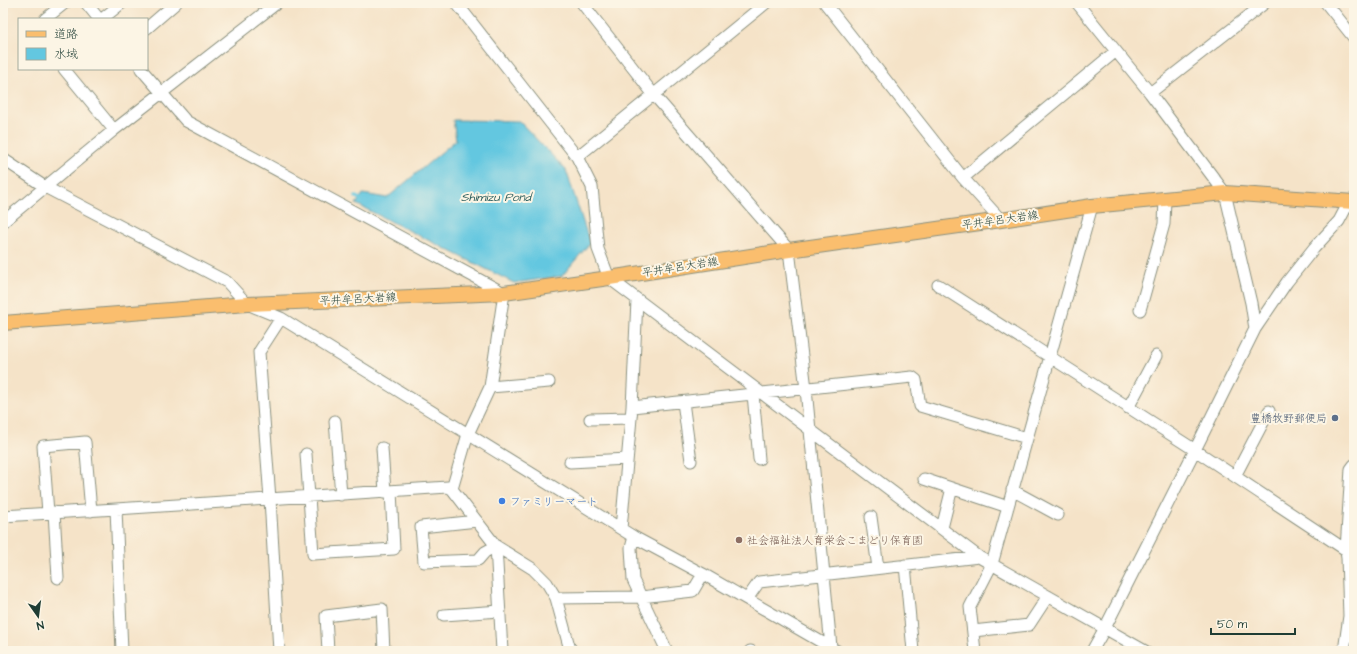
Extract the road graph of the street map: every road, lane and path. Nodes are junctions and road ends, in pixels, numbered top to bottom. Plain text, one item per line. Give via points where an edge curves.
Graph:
1 (65, 3) edge
2 (86, 3) edge
3 (122, 3) edge
4 (176, 3) edge
5 (277, 3) edge
6 (460, 3) edge
7 (582, 3) edge
8 (766, 3) edge
9 (825, 3) edge
10 (1077, 3) edge
11 (1265, 3) edge
12 (1326, 3) edge
13 (46, 18) edge
14 (100, 18) edge
15 (102, 18) edge
16 (148, 27) edge
17 (1354, 38) edge
18 (1116, 51) junction
19 (65, 70) edge
20 (142, 70) edge
21 (1150, 93) junction
22 (162, 94) junction
23 (654, 95) junction
24 (114, 130) junction
25 (577, 157) junction
26 (3, 159) edge
27 (964, 178) junction
28 (45, 187) junction
29 (1225, 193) junction
30 (1165, 199) junction
31 (1352, 202) edge
32 (1092, 206) junction
33 (1001, 220) junction
34 (3, 222) edge
35 (789, 250) junction
36 (608, 278) junction
37 (938, 285) dead end
38 (504, 292) junction
39 (638, 300) junction
40 (248, 304) junction
41 (1140, 310) dead end
42 (281, 318) junction
43 (3, 323) edge
44 (1255, 328) junction
45 (1156, 356) dead end
46 (1049, 357) junction
47 (549, 382) dead end
48 (490, 387) junction
49 (806, 389) junction
50 (757, 394) junction
51 (683, 402) junction
52 (1128, 408) junction
53 (1269, 411) dead end
54 (631, 413) junction
55 (590, 419) dead end
56 (335, 421) dead end
57 (810, 430) junction
58 (468, 434) junction
59 (1027, 438) junction
60 (382, 448) dead end
61 (1196, 450) junction
62 (306, 454) dead end
63 (627, 459) junction
64 (759, 459) dead end
65 (691, 461) dead end
66 (570, 462) dead end
67 (1354, 464) edge
68 (1235, 476) junction
69 (924, 479) dead end
70 (952, 488) junction
71 (452, 489) junction
72 (1012, 490) junction
73 (388, 491) junction
74 (341, 495) junction
75 (308, 497) junction
76 (270, 499) junction
77 (1008, 506) junction
78 (116, 510) junction
79 (91, 511) junction
80 (51, 512) junction
81 (1058, 515) dead end
82 (3, 516) edge
83 (871, 517) dead end
84 (477, 521) junction
85 (942, 528) junction
86 (621, 529) junction
87 (634, 537) junction
88 (496, 546) junction
89 (1349, 556) edge
90 (980, 557) junction
91 (992, 564) junction
92 (905, 565) junction
93 (878, 568) junction
94 (703, 574) junction
95 (825, 574) junction
96 (58, 578) dead end
97 (1048, 596) junction
98 (641, 597) junction
99 (556, 598) junction
100 (747, 599) junction
101 (500, 611) junction
102 (444, 615) dead end
103 (1105, 628) junction
104 (972, 631) junction
105 (834, 649) edge
106 (122, 651) edge
107 (279, 651) edge
108 (328, 651) edge
109 (384, 651) edge
110 (502, 651) edge
111 (572, 651) edge
112 (667, 651) edge
113 (913, 651) edge
114 (975, 651) edge
115 (1092, 651) edge
116 (1145, 651) edge
117 (1344, 651) edge

1 - 13 street
2 - 14 street
3 - 15 street
4 - 16 street
5 - 22 street
6 - 25 street via 458,5
7 - 23 street
8 - 23 street
9 - 27 street
10 - 18 street
11 - 21 street
12 - 17 street
18 - 21 street
18 - 27 street
19 - 24 street
20 - 22 street
21 - 29 street
22 - 24 street
22 - 38 street via 186,121
23 - 25 street
23 - 35 street
24 - 28 street
25 - 36 street via 592,187 598,249
26 - 28 street
27 - 33 street
28 - 34 street
28 - 40 street via 227,282
29 - 30 main road, 平井牟呂大岩線
29 - 31 main road, 平井牟呂大岩線
29 - 44 street
30 - 32 main road, 平井牟呂大岩線
30 - 41 street via 1164,224
31 - 44 street via 1287,282
32 - 33 main road, 平井牟呂大岩線
32 - 46 street
33 - 35 main road, 平井牟呂大岩線
35 - 36 main road, 平井牟呂大岩線
35 - 49 street
36 - 38 main road, 平井牟呂大岩線
36 - 39 street
37 - 46 street
38 - 40 main road, 平井牟呂大岩線
38 - 48 street
39 - 50 street
39 - 54 street
40 - 42 street
40 - 43 main road, 平井牟呂大岩線
42 - 58 street
42 - 76 street via 259,352
44 - 61 street
45 - 52 street
46 - 52 street
46 - 59 street
47 - 48 street
48 - 58 street
49 - 50 street
49 - 57 street
49 - 59 street via 912,376 916,380 920,406
50 - 51 street
50 - 57 street
50 - 64 street
51 - 54 street
51 - 65 street
52 - 61 street
53 - 68 street
54 - 55 street
54 - 63 street
56 - 74 street
57 - 85 street
57 - 95 street
58 - 71 street
58 - 86 street
59 - 72 street
60 - 73 street
61 - 68 street
61 - 103 street
62 - 75 street
63 - 66 street
63 - 86 street
67 - 89 street via 1351,469
68 - 89 street
69 - 70 street
70 - 77 street
70 - 85 street
71 - 73 street via 448,487
71 - 84 street
72 - 77 street
72 - 81 street
73 - 74 street
73 - 75 street via 394,549 313,554
74 - 75 street
75 - 76 street
76 - 78 street
76 - 107 street
77 - 91 street
78 - 79 street
78 - 106 street
79 - 80 street
79 - 80 street via 85,442 43,446
80 - 82 street
80 - 96 street
83 - 93 street
84 - 88 street
84 - 88 street via 422,527 424,562 478,560 485,552
85 - 90 street
86 - 87 street
87 - 94 street
87 - 98 street via 631,548 633,580
88 - 99 street via 534,569
88 - 101 street
89 - 117 street via 1349,616
90 - 91 street
90 - 92 street
91 - 97 street
91 - 104 street via 970,607
92 - 93 street
92 - 113 street
93 - 95 street
94 - 98 street via 693,591
94 - 100 street
95 - 100 street via 759,582
95 - 105 street
97 - 103 street
97 - 104 street via 1029,625
98 - 99 street
98 - 112 street
99 - 111 street
100 - 105 street
101 - 102 street
101 - 110 street
103 - 115 street
103 - 116 street
104 - 114 street
108 - 109 street via 326,616 382,609

